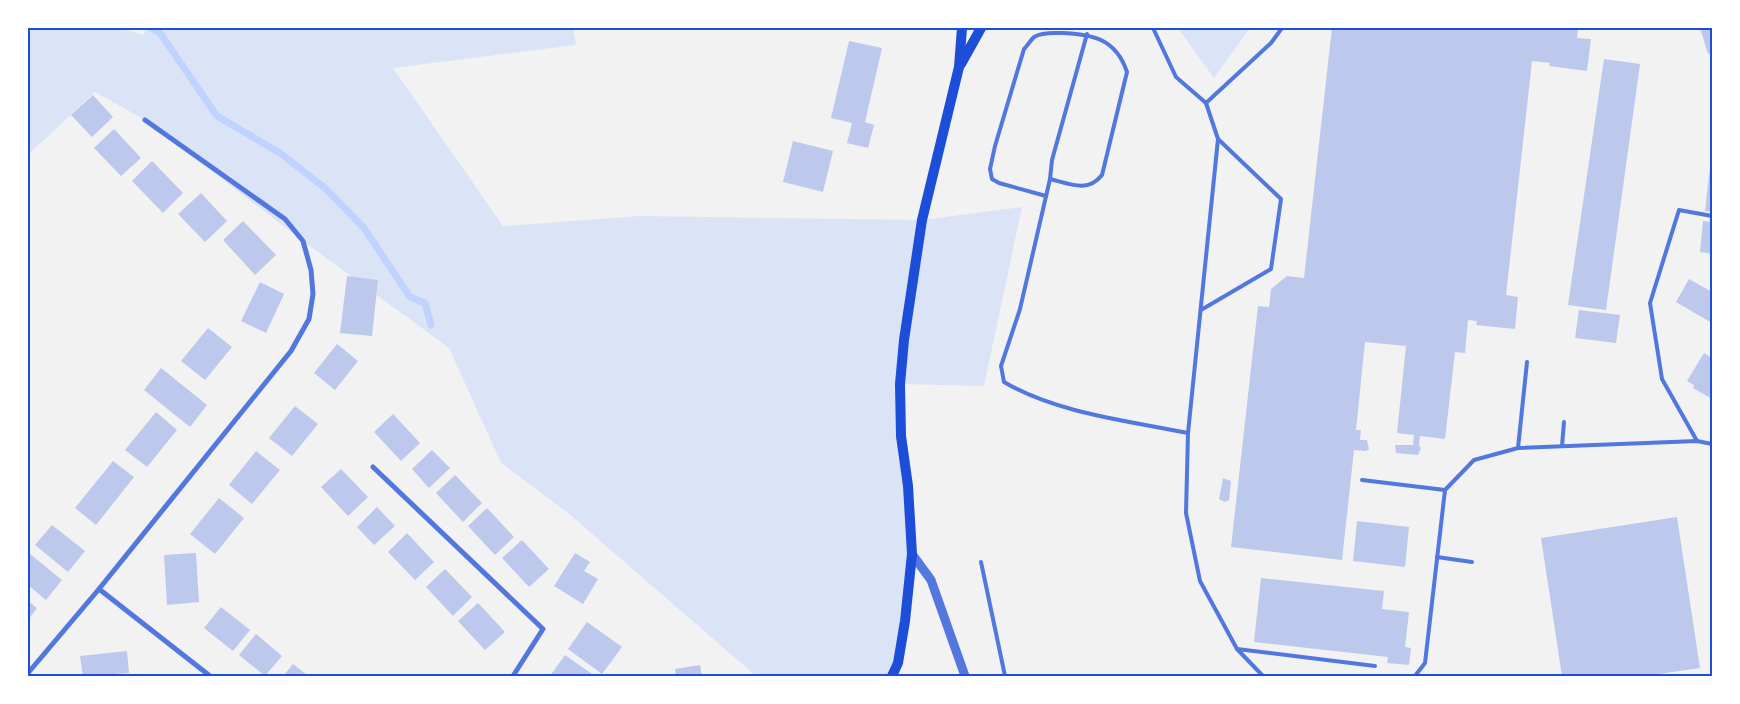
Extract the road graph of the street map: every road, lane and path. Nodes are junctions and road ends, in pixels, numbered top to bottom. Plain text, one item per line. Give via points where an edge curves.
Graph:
1 (962, 28) edge
2 (981, 28) edge
3 (1154, 28) edge
4 (1282, 28) edge
5 (1087, 34) junction
6 (959, 67) junction
7 (1206, 103) junction
8 (145, 120) dead end
9 (1218, 139) junction
10 (1050, 179) junction
11 (1046, 196) junction
12 (1712, 216) edge
13 (1200, 310) junction
14 (1527, 362) dead end
15 (1564, 422) dead end
16 (1188, 433) junction
17 (1697, 441) junction
18 (1712, 444) edge
19 (1562, 446) junction
20 (1518, 448) junction
21 (373, 468) dead end
22 (1362, 480) dead end
23 (1445, 490) junction
24 (912, 554) junction
25 (1437, 557) junction
26 (981, 562) dead end
27 (1472, 562) dead end
28 (99, 589) junction
29 (1237, 649) junction
30 (1375, 666) dead end
31 (28, 673) edge
32 (210, 676) edge
33 (514, 676) edge
34 (892, 676) edge
35 (965, 676) edge
36 (1005, 676) edge
37 (1263, 676) edge
38 (1414, 676) edge

1 - 6 main road
2 - 6 main road
3 - 7 lane via 1176,77
4 - 7 lane via 1271,43
5 - 10 lane via 1052,160
5 - 10 lane via 1104,41 1119,56 1127,72 1105,166 1096,184 1088,186
5 - 11 lane via 1043,34 1024,49 995,146 990,169 992,178 999,183
6 - 24 main road via 922,220 904,340 900,384 901,436
7 - 9 lane
8 - 28 street via 285,220 303,241 313,294 309,319 292,351
9 - 13 lane
9 - 13 lane via 1281,200 1271,269
10 - 11 lane
11 - 16 lane via 1020,309 1001,366 1004,382 1018,391 1077,410
12 - 17 lane via 1678,210 1650,304 1662,379
13 - 16 lane
14 - 20 lane
15 - 19 lane
16 - 29 lane via 1186,513 1200,581
17 - 18 lane
17 - 19 lane
19 - 20 lane
20 - 23 lane via 1474,460
21 - 33 street via 543,629
22 - 23 lane
23 - 25 lane
24 - 34 main road via 905,621 898,663
24 - 35 street via 931,580
25 - 27 lane
25 - 38 lane via 1425,663
26 - 36 lane
28 - 31 street
28 - 32 street
29 - 30 lane
29 - 37 lane

